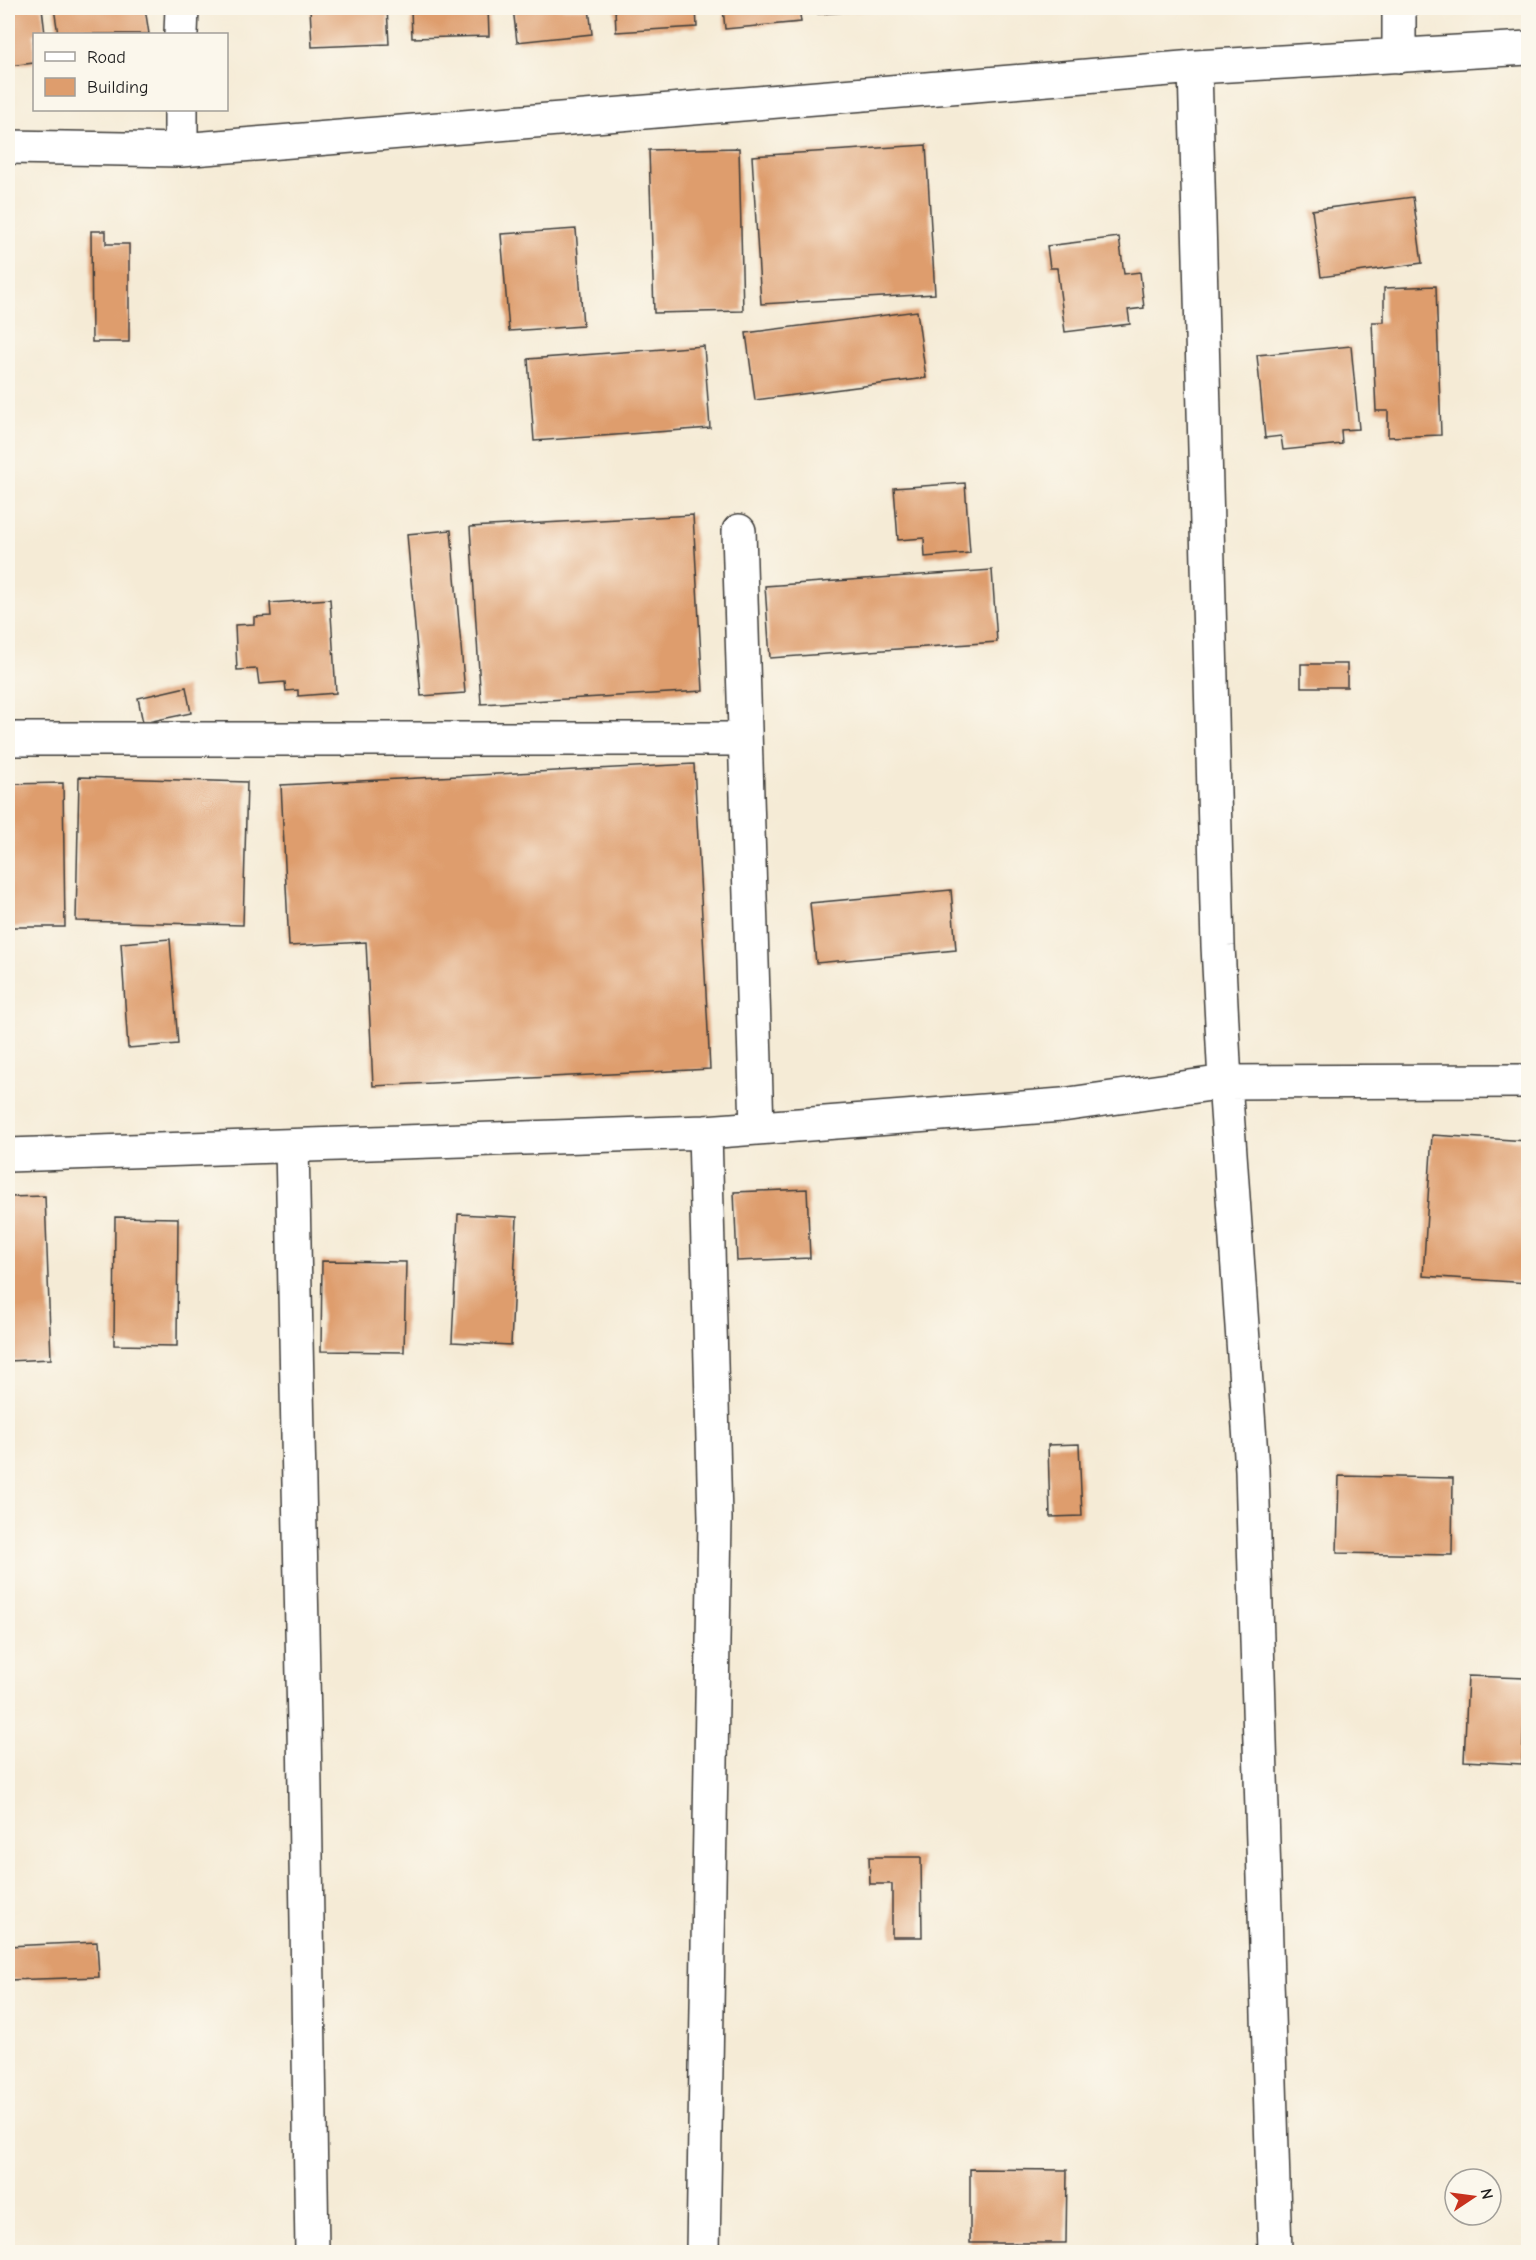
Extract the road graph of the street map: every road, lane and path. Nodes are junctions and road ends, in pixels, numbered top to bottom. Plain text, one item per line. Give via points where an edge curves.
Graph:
1 (182, 8) edge
2 (1399, 8) edge
3 (182, 33) edge
4 (1528, 48) edge
5 (1399, 56) junction
6 (1195, 67) junction
7 (181, 111) edge
8 (8, 147) edge
9 (181, 150) junction
10 (739, 531) dead end
11 (8, 739) edge
12 (744, 739) junction
13 (1225, 1082) junction
14 (1528, 1082) edge
15 (757, 1128) junction
16 (705, 1132) junction
17 (292, 1146) junction
18 (8, 1155) edge
19 (312, 2253) edge
20 (703, 2253) edge
21 (1275, 2253) edge

1 - 3 street
2 - 5 street
4 - 5 street
5 - 6 street
6 - 9 street
6 - 13 street
7 - 9 street
8 - 9 street
10 - 12 street
11 - 12 street
12 - 15 street
13 - 14 street
13 - 15 street via 1062,1105
13 - 21 street via 1252,1470
15 - 16 street
16 - 17 street
16 - 20 street via 715,1518
17 - 18 street
17 - 19 street

